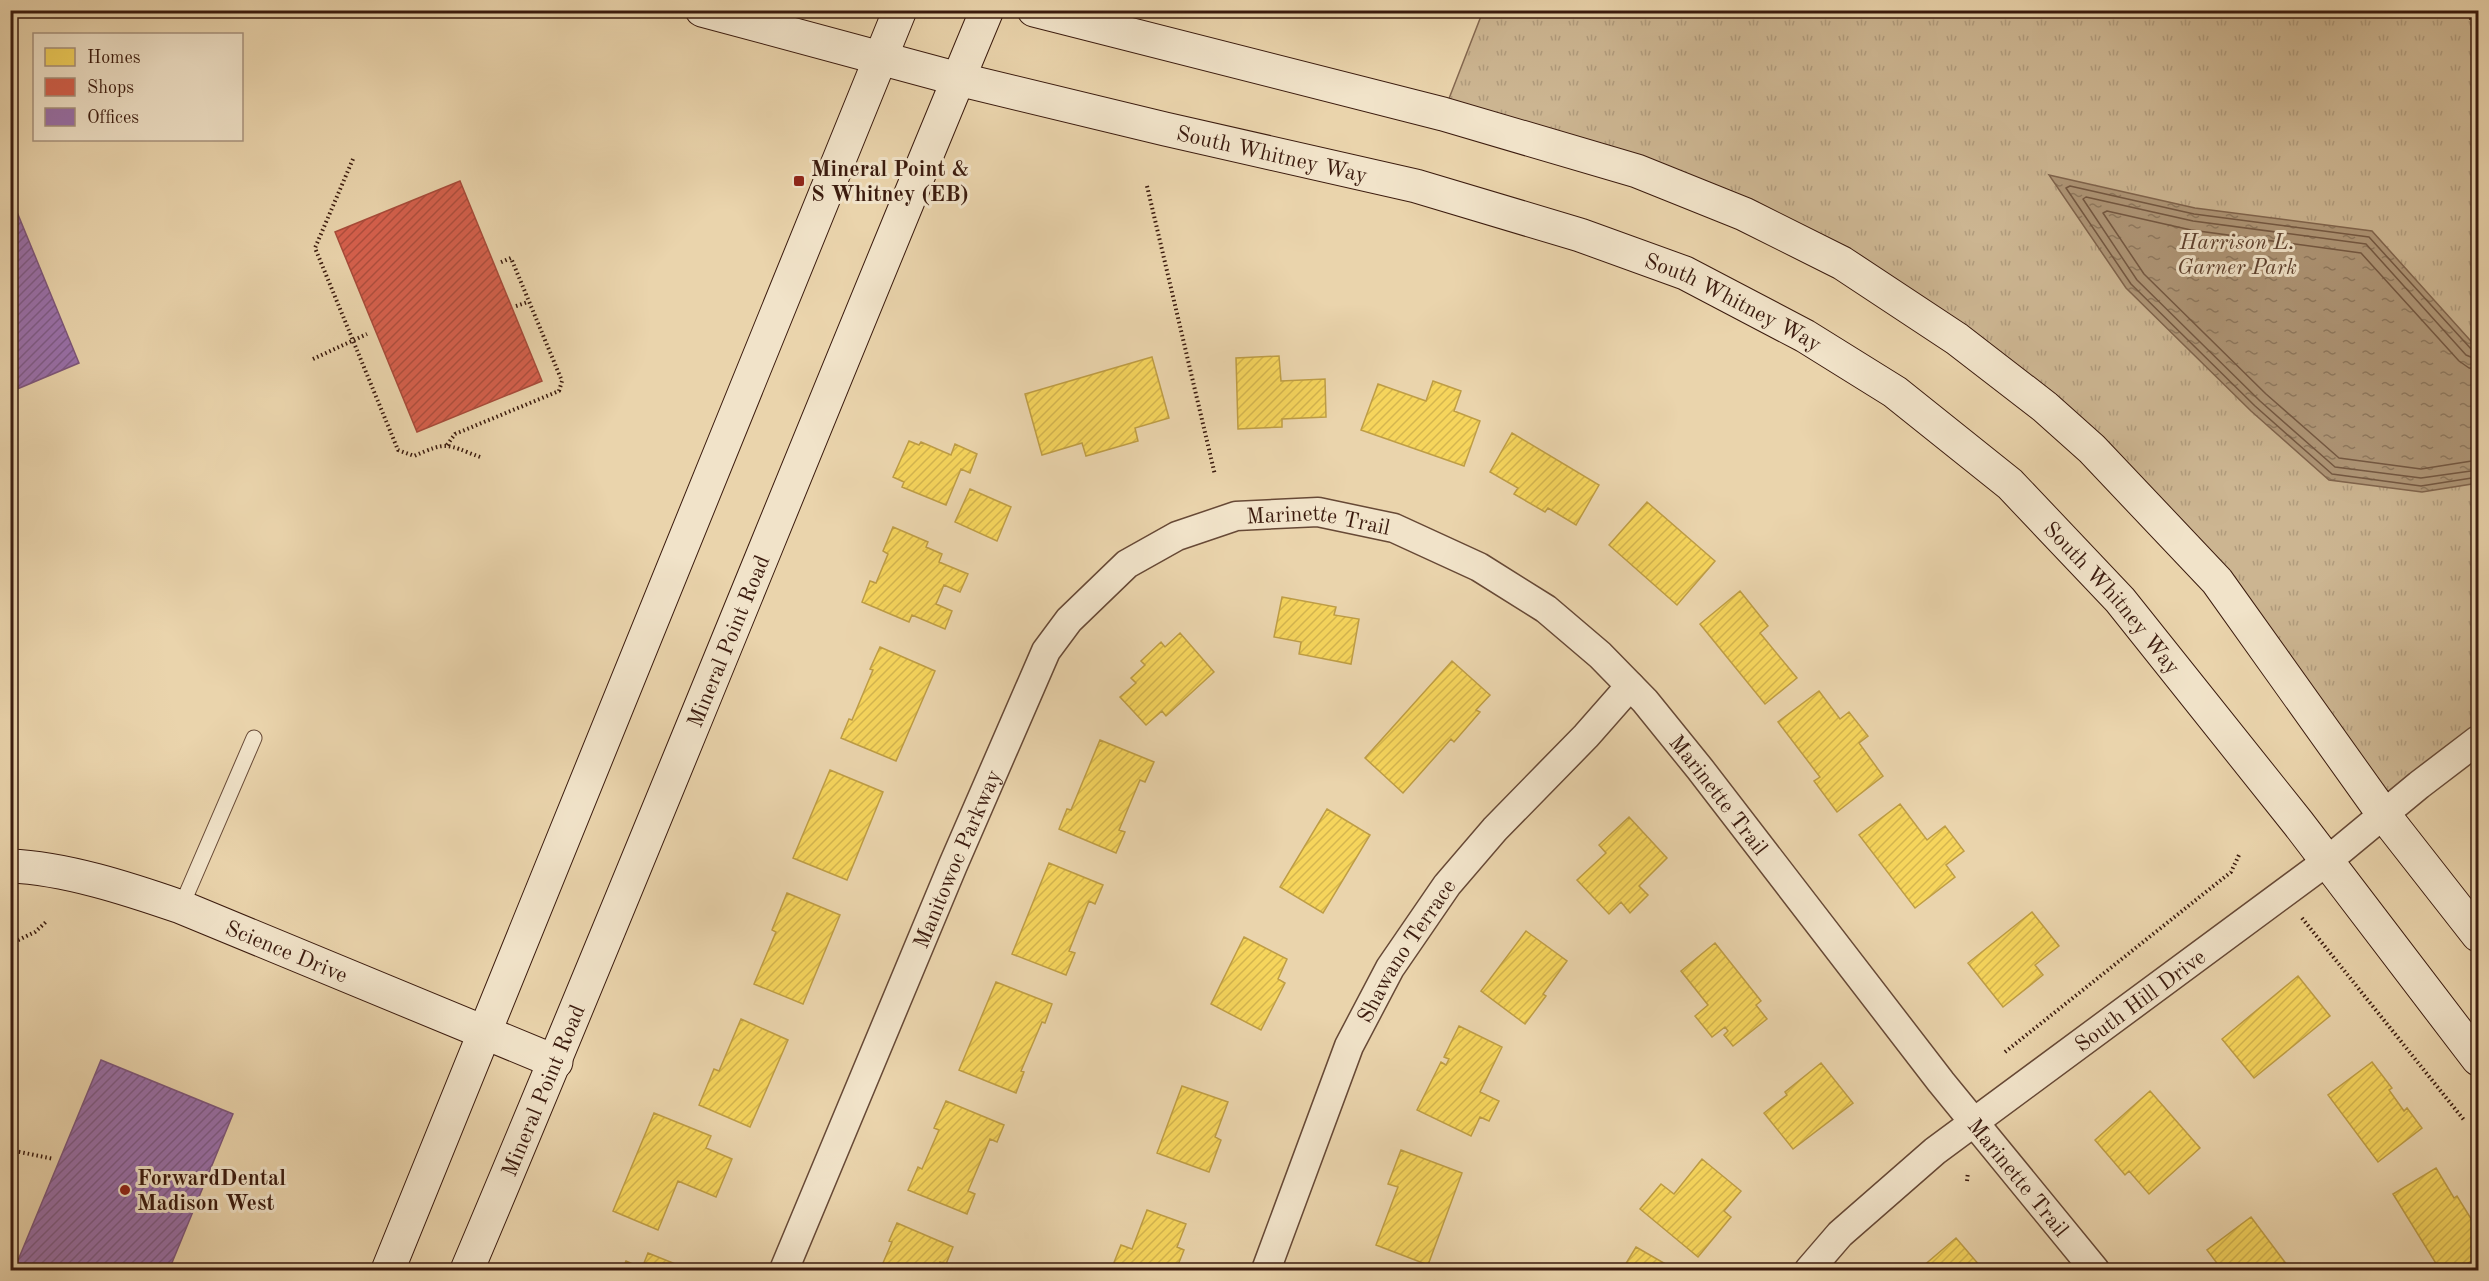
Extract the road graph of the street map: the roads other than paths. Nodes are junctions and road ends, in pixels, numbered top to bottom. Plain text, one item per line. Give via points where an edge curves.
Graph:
1 (702, 10) edge
2 (900, 10) edge
3 (987, 10) edge
4 (1034, 10) edge
5 (880, 58) junction
6 (958, 79) junction
7 (1217, 523) joint
8 (1630, 686) junction
9 (254, 738) dead end
10 (2478, 740) edge
11 (2384, 815) junction
12 (2326, 862) junction
13 (10, 866) edge
14 (181, 907) junction
15 (2478, 935) edge
16 (485, 1032) junction
17 (2478, 1059) edge
18 (555, 1062) junction
19 (1976, 1121) junction
20 (388, 1270) edge
21 (467, 1270) edge
22 (784, 1270) edge
23 (1266, 1270) edge
24 (1809, 1270) edge
25 (2095, 1270) edge

1 - 5 main road, South Whitney Way
2 - 5 main road
3 - 6 main road, Mineral Point Road
4 - 11 main road via 1443,114 1637,171 1744,214 1842,263 1957,339 2092,449 2217,581
5 - 6 main road, South Whitney Way
5 - 16 main road
6 - 12 main road, South Whitney Way via 1416,186 1580,235 1685,273 1805,336 1895,392 2010,484 2120,600
6 - 18 main road, Mineral Point Road
7 - 8 street, Marinette Trail via 1236,516 1318,512 1394,528 1479,567 1546,609
7 - 22 street, Manitowoc Parkway via 1177,536 1128,564 1069,620 1046,651
8 - 19 street, Marinette Trail via 1700,769 1941,1082
8 - 23 street, Shawano Terrace via 1447,885 1390,968 1349,1046
9 - 14 lane
10 - 11 street, South Hill Drive
11 - 12 street, South Hill Drive
11 - 15 main road
12 - 17 main road, South Whitney Way
12 - 19 street, South Hill Drive
13 - 14 main road, Science Drive via 120,887
14 - 16 main road, Science Drive
16 - 18 main road, Science Drive
16 - 20 main road
18 - 21 main road, Mineral Point Road
19 - 24 street, South Hill Drive via 1935,1151 1840,1234
19 - 25 street, Marinette Trail

